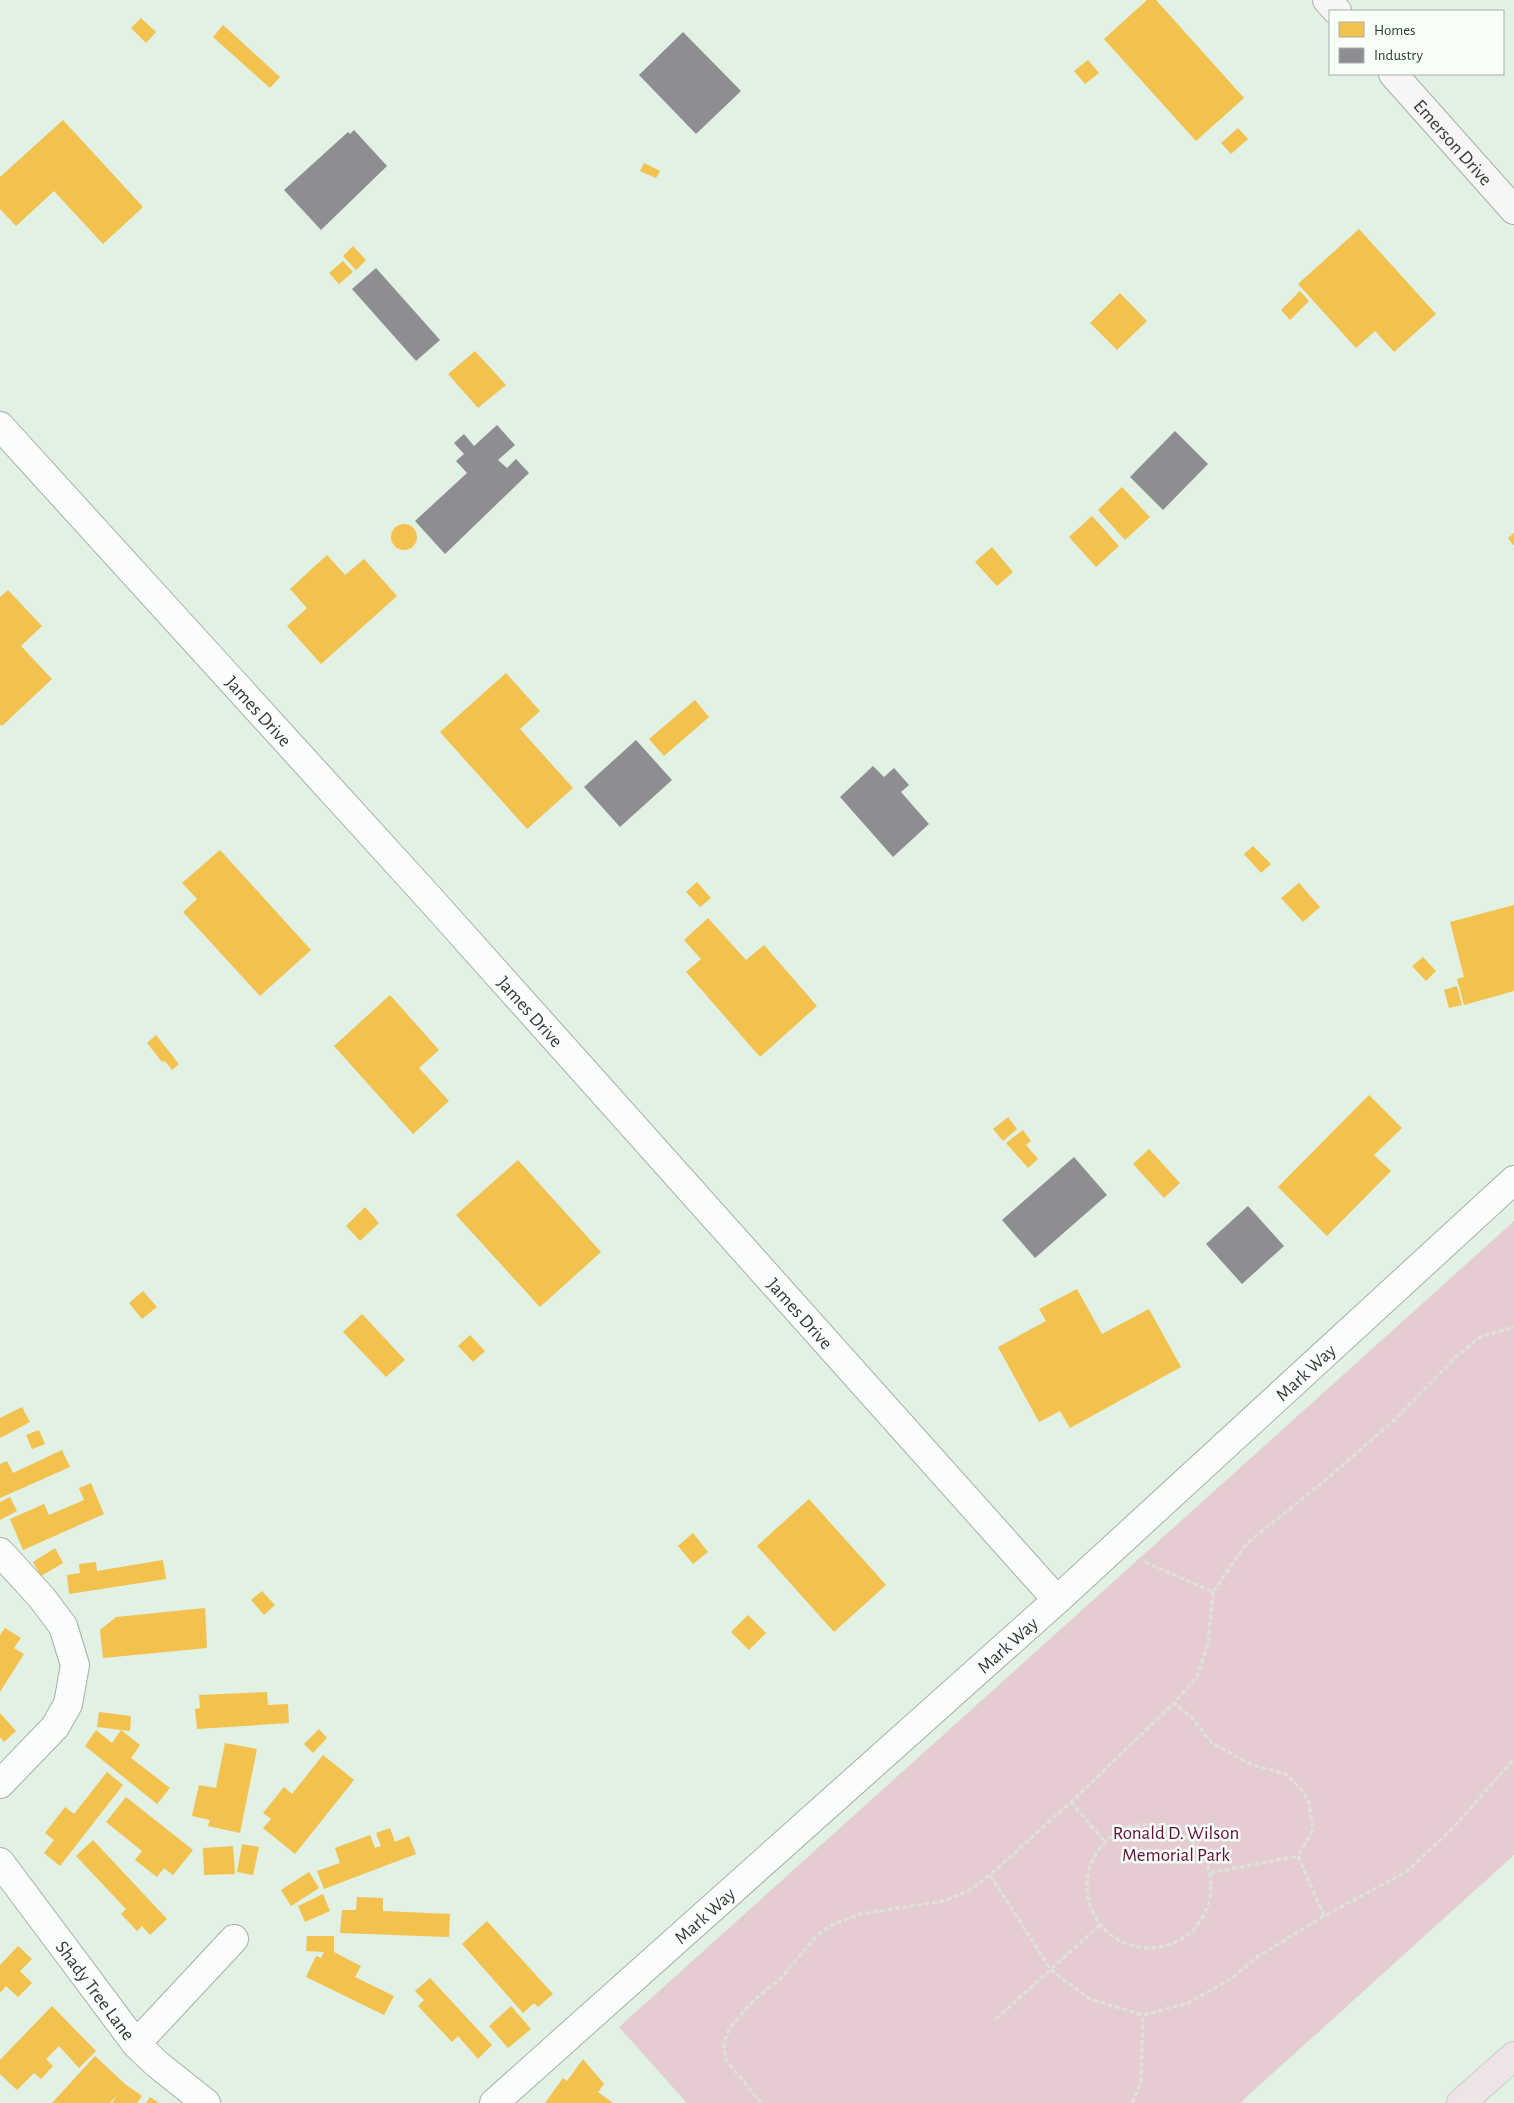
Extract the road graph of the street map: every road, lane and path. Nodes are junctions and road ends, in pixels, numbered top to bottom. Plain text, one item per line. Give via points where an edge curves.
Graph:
1 (1327, 0) edge
2 (1336, 10) edge
3 (1394, 75) edge
4 (1514, 210) edge
5 (0, 426) edge
6 (1514, 1180) edge
7 (1514, 1327) edge
8 (0, 1552) edge
9 (1142, 1561) dead end
10 (1213, 1592) junction
11 (1057, 1600) junction
12 (1174, 1703) junction
13 (1514, 1759) edge
14 (0, 1784) edge
15 (1071, 1802) junction
16 (1105, 1842) junction
17 (1298, 1856) junction
18 (0, 1862) edge
19 (1210, 1873) junction
20 (990, 1875) junction
21 (1324, 1916) junction
22 (1100, 1925) junction
23 (234, 1939) dead end
24 (1051, 1970) junction
25 (1143, 2015) junction
26 (996, 2019) dead end
27 (136, 2044) junction
28 (1514, 2056) edge
29 (206, 2103) edge
30 (494, 2103) edge
31 (761, 2103) edge
32 (1132, 2103) edge
33 (1461, 2103) edge

1 - 2 street
3 - 4 street, Emerson Drive
5 - 11 street, James Drive via 433,902
6 - 11 street, Mark Way
7 - 10 path via 1480,1337 1456,1356 1391,1423 1246,1544
8 - 14 street via 64,1626 74,1665 68,1704 55,1727
9 - 10 path
10 - 12 path via 1208,1644 1198,1677
11 - 30 street, Mark Way
12 - 15 path
12 - 17 path via 1192,1718 1212,1743 1252,1765 1286,1774 1301,1789 1309,1803 1313,1829
13 - 21 path via 1451,1830 1406,1872
15 - 16 path
15 - 20 path
16 - 19 path via 1121,1831 1139,1825 1158,1824 1192,1840 1204,1855
16 - 22 path via 1094,1856 1088,1874 1091,1909
17 - 19 path
17 - 21 path
18 - 27 street, Shady Tree Lane
19 - 22 path via 1211,1894 1205,1914 1193,1931 1176,1943 1156,1948 1134,1947 1115,1939
20 - 24 path
20 - 31 path via 968,1891 944,1901 860,1914 817,1935 796,1963 752,2002 729,2028 724,2044 726,2060
21 - 25 path via 1257,1957 1231,1979 1188,2003
22 - 24 path
23 - 27 street
24 - 25 path via 1090,1999
24 - 26 path
25 - 32 path via 1141,2082
27 - 29 street, Shady Tree Lane
28 - 33 highway

